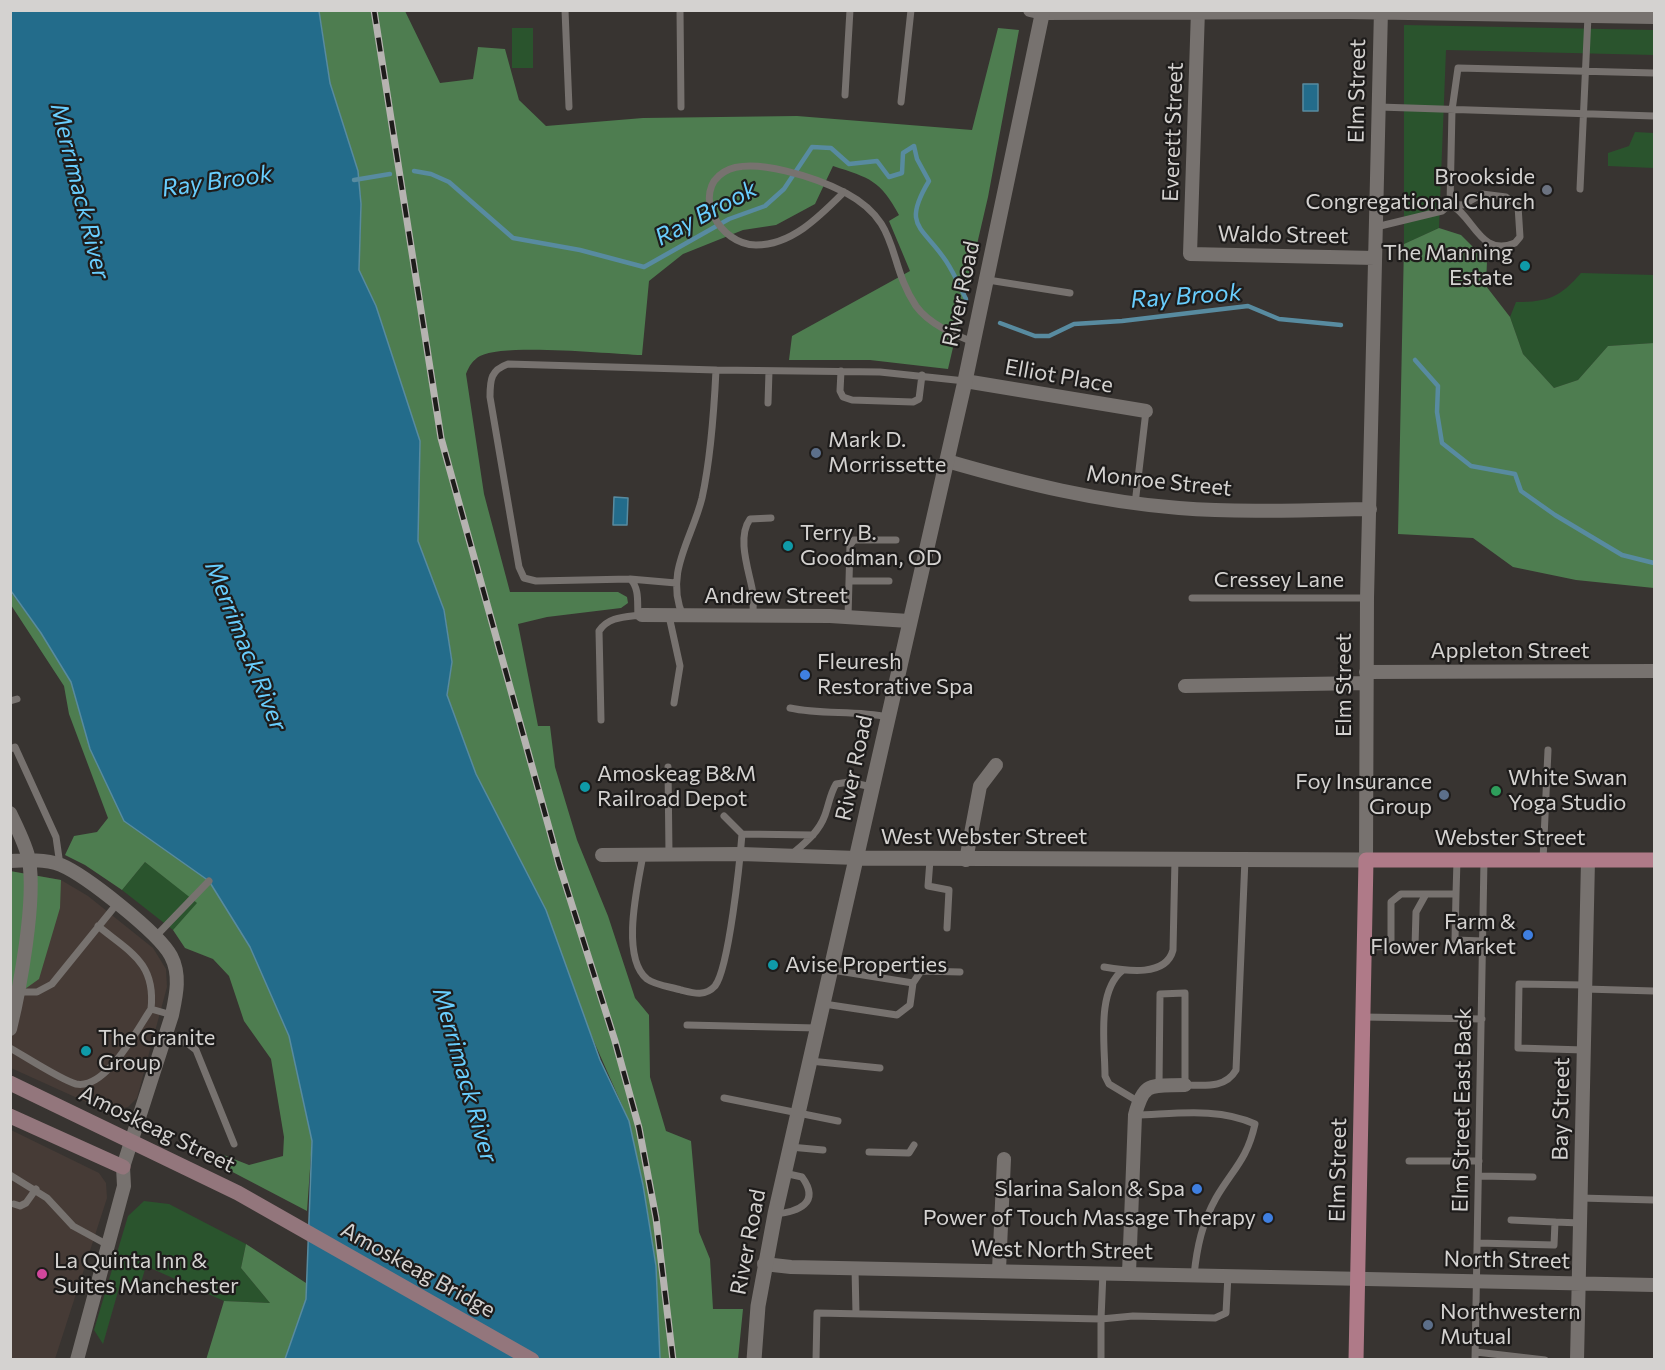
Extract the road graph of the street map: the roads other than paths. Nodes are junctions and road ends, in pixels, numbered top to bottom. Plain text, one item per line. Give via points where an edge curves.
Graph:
1 (565, 10) edge
2 (680, 10) edge
3 (850, 10) edge
4 (912, 10) edge
5 (1039, 11) edge
6 (1198, 11) edge
7 (1381, 11) edge
8 (1608, 13) edge
9 (1588, 16) junction
10 (1654, 17) edge
11 (1584, 70) junction
12 (1654, 73) edge
13 (845, 95) dead end
14 (901, 102) dead end
15 (681, 106) dead end
16 (569, 107) dead end
17 (1379, 107) junction
18 (1452, 110) junction
19 (1581, 114) junction
20 (1654, 116) edge
21 (1580, 189) dead end
22 (844, 192) junction
23 (1450, 204) junction
24 (1376, 227) junction
25 (1190, 254) joint
26 (1375, 258) junction
27 (988, 279) junction
28 (1070, 293) dead end
29 (973, 342) junction
30 (716, 370) junction
31 (769, 371) junction
32 (841, 372) junction
33 (922, 375) junction
34 (965, 381) junction
35 (768, 403) dead end
36 (1146, 411) joint
37 (947, 461) junction
38 (1135, 504) junction
39 (1370, 510) junction
40 (771, 518) dead end
41 (896, 540) dead end
42 (630, 579) junction
43 (849, 581) junction
44 (889, 581) dead end
45 (676, 583) junction
46 (1192, 598) dead end
47 (1366, 598) junction
48 (640, 615) junction
49 (676, 616) junction
50 (753, 616) junction
51 (848, 617) junction
52 (909, 621) junction
53 (1654, 671) edge
54 (1366, 677) junction
55 (1185, 686) dead end
56 (674, 703) dead end
57 (790, 708) dead end
58 (888, 717) junction
59 (601, 720) dead end
60 (10, 749) edge
61 (1548, 750) dead end
62 (996, 765) dead end
63 (668, 767) dead end
64 (872, 787) junction
65 (10, 813) edge
66 (724, 816) dead end
67 (742, 834) junction
68 (813, 835) junction
69 (669, 854) junction
70 (741, 854) junction
71 (792, 854) junction
72 (602, 855) dead end
73 (643, 855) junction
74 (857, 858) junction
75 (1175, 859) junction
76 (1245, 859) junction
77 (28, 860) junction
78 (930, 860) junction
79 (966, 860) junction
80 (1366, 860) junction
81 (1457, 860) junction
82 (1484, 860) junction
83 (1543, 860) junction
84 (1588, 860) junction
85 (1654, 860) edge
86 (10, 861) edge
87 (60, 865) junction
88 (209, 881) dead end
89 (1426, 894) junction
90 (1456, 894) junction
91 (116, 904) junction
92 (98, 926) junction
93 (947, 928) dead end
94 (156, 936) junction
95 (1483, 941) junction
96 (1391, 946) junction
97 (1364, 947) junction
98 (1104, 968) dead end
99 (832, 970) junction
100 (1123, 970) junction
101 (960, 972) dead end
102 (913, 983) junction
103 (1585, 987) junction
104 (1654, 991) edge
105 (18, 992) junction
106 (824, 1004) junction
107 (151, 1010) junction
108 (171, 1015) junction
109 (1363, 1017) junction
110 (1482, 1018) junction
111 (687, 1025) dead end
112 (818, 1028) junction
113 (10, 1029) edge
114 (166, 1037) junction
115 (10, 1048) edge
116 (1584, 1050) junction
117 (810, 1061) junction
118 (880, 1068) dead end
119 (10, 1083) edge
120 (1185, 1085) junction
121 (1159, 1086) junction
122 (724, 1098) dead end
123 (1137, 1108) junction
124 (798, 1111) junction
125 (10, 1116) edge
126 (838, 1121) dead end
127 (132, 1141) junction
128 (234, 1144) dead end
129 (914, 1145) dead end
130 (790, 1147) junction
131 (823, 1150) dead end
132 (869, 1152) dead end
133 (1004, 1159) dead end
134 (1409, 1161) dead end
135 (1479, 1161) junction
136 (123, 1167) junction
137 (784, 1173) junction
138 (10, 1175) edge
139 (1479, 1176) junction
140 (1533, 1177) dead end
141 (36, 1189) junction
142 (1580, 1198) junction
143 (1654, 1200) edge
144 (14, 1204) dead end
145 (775, 1214) junction
146 (282, 1219) joint
147 (1511, 1220) dead end
148 (1555, 1222) junction
149 (1580, 1223) junction
150 (1478, 1243) junction
151 (106, 1244) junction
152 (765, 1264) junction
153 (855, 1268) junction
154 (999, 1270) junction
155 (1103, 1272) junction
156 (1128, 1272) junction
157 (1194, 1275) junction
158 (1228, 1275) junction
159 (1358, 1278) junction
160 (1478, 1281) junction
161 (1579, 1283) junction
162 (1654, 1285) edge
163 (856, 1314) junction
164 (1101, 1319) junction
165 (1475, 1356) edge
166 (77, 1359) edge
167 (531, 1359) edge
168 (754, 1359) edge
169 (816, 1359) edge
170 (1101, 1359) edge
171 (1356, 1359) edge
172 (1545, 1359) edge
173 (1577, 1359) edge

1 - 16 lane
2 - 15 lane
3 - 13 lane
4 - 14 lane
5 - 6 street
5 - 27 street, River Road
6 - 7 street
6 - 25 street, Everett Street
7 - 9 street
7 - 17 street, Elm Street
8 - 9 street
8 - 10 street
9 - 11 lane
11 - 12 lane
11 - 18 lane via 1458,68
11 - 19 lane
17 - 18 lane
17 - 24 street, Elm Street
18 - 19 lane
18 - 23 lane
19 - 20 lane
19 - 21 lane
22 - 22 lane via 814,222 788,237 756,245 732,240 722,230 709,198 713,184 723,172 742,164 766,165
22 - 29 lane via 880,218 917,307 945,330
23 - 23 lane via 1463,205 1482,194 1506,197 1520,211 1519,241 1509,246 1485,241 1460,210
23 - 24 lane via 1442,211
24 - 26 street, Elm Street
25 - 26 street, Waldo Street
26 - 39 street, Elm Street
27 - 28 lane
27 - 29 street, River Road
29 - 34 street, River Road
30 - 31 lane
30 - 42 lane via 508,364 496,368 490,378 490,397 524,578
30 - 45 lane via 702,498 680,559
31 - 32 lane
31 - 35 lane
32 - 33 lane
32 - 33 lane via 840,391 852,400 913,402 919,399
33 - 34 lane
34 - 36 street, Elliot Place
34 - 37 street, River Road
36 - 38 lane
37 - 38 street, Monroe Street via 1064,492
37 - 52 street, River Road
38 - 39 street, Monroe Street via 1248,511
39 - 47 street, Elm Street
40 - 50 lane via 750,519 746,525 745,553
41 - 43 lane via 854,540 850,545
42 - 45 lane
42 - 48 lane
43 - 44 lane
43 - 51 lane
45 - 49 lane
46 - 47 lane, Cressey Lane
47 - 54 street, Elm Street
48 - 49 street, Andrew Street
48 - 59 lane via 604,623 599,631
49 - 50 street, Andrew Street
49 - 56 lane via 680,666
50 - 51 street, Andrew Street
51 - 52 street, Andrew Street
52 - 58 street, River Road
53 - 54 street, Appleton Street
54 - 55 street, Appleton Street
54 - 80 street, Elm Street
57 - 58 lane via 811,713
58 - 64 street, River Road
60 - 87 lane via 15,747 56,837
61 - 83 lane
62 - 79 street via 980,786
63 - 69 lane
64 - 68 lane via 849,782 836,784
64 - 74 street, River Road
65 - 77 street
66 - 67 lane
67 - 68 lane
67 - 70 lane
68 - 71 lane
69 - 70 street, West Webster Street
69 - 73 street, West Webster Street
70 - 71 street, West Webster Street
70 - 73 lane via 716,985 707,993 696,994 649,981 637,962 632,938
71 - 74 street, West Webster Street
72 - 73 street, West Webster Street
74 - 78 street, West Webster Street
74 - 99 street, River Road
75 - 76 street, West Webster Street
75 - 79 street, West Webster Street
75 - 100 lane via 1171,960 1153,969
76 - 80 street, West Webster Street
76 - 120 lane via 1236,1070 1226,1082 1216,1085
77 - 86 street
77 - 87 street
77 - 105 street via 30,898
78 - 79 street, West Webster Street
78 - 93 lane via 928,886 949,890
80 - 81 main road, Webster Street
80 - 97 main road, Elm Street
81 - 82 main road, Webster Street
81 - 90 lane
82 - 83 main road, Webster Street
82 - 95 lane, Elm Street East Back
83 - 84 main road, Webster Street
84 - 85 main road, Webster Street
84 - 103 street, Bay Street
87 - 91 street
88 - 94 lane
89 - 90 lane
89 - 96 lane via 1416,912 1415,946
89 - 96 lane via 1401,894 1391,902
90 - 95 lane via 1455,940
91 - 92 lane
91 - 94 street
92 - 105 lane via 52,984 37,992
92 - 107 lane via 147,969 153,993
94 - 108 street via 172,957 175,969 176,994
95 - 110 lane, Elm Street East Back
96 - 97 lane
97 - 109 main road, Elm Street
98 - 100 lane
99 - 102 lane
99 - 106 street, River Road
100 - 123 lane via 1116,976 1106,1004 1105,1076
101 - 102 lane via 921,971
102 - 106 lane via 910,1005 897,1015
103 - 104 lane
103 - 116 street, Bay Street
103 - 116 lane via 1519,984 1518,1048
105 - 113 street
106 - 112 street, River Road
107 - 108 lane
107 - 115 lane via 105,1075 93,1083 76,1084
108 - 114 street
109 - 110 lane
109 - 159 main road, Elm Street
110 - 135 lane, Elm Street East Back
111 - 112 lane
112 - 117 street, River Road
114 - 127 street
114 - 128 lane via 196,1050
116 - 142 street, Bay Street
117 - 118 lane
117 - 124 street, River Road
119 - 127 main road, Amoskeag Street
120 - 121 street
120 - 121 lane via 1185,993 1160,994
121 - 123 street via 1143,1091
122 - 124 lane
123 - 156 street
123 - 157 lane via 1216,1113 1255,1124 1250,1147 1216,1198 1197,1243
124 - 126 lane
124 - 130 street, River Road
125 - 136 main road
127 - 136 street
127 - 146 main road, Amoskeag Street
129 - 132 lane via 909,1153
130 - 131 lane
130 - 137 street, River Road
133 - 154 street
134 - 135 lane
135 - 139 lane, Elm Street East Back
136 - 151 street via 124,1186
137 - 145 street, River Road
137 - 145 lane via 802,1177 808,1185 808,1195 797,1212
138 - 141 lane
139 - 140 lane
139 - 150 lane, Elm Street East Back
141 - 144 lane via 26,1203
141 - 151 lane via 74,1226
142 - 143 lane
142 - 149 street, Bay Street
145 - 152 street, River Road
146 - 167 main road, Amoskeag Bridge
147 - 148 lane
148 - 149 lane
148 - 150 lane via 1554,1245
149 - 161 street, Bay Street
150 - 160 lane, Elm Street East Back
151 - 166 street
152 - 153 street, West North Street
152 - 168 street, River Road
153 - 154 street, West North Street
153 - 163 lane
154 - 155 street, West North Street
155 - 156 street, West North Street
155 - 164 lane
156 - 157 street, West North Street
157 - 158 street, West North Street
158 - 159 street, West North Street
158 - 164 lane via 1226,1313 1215,1318
159 - 160 street, North Street
159 - 171 main road, Elm Street
160 - 161 street, North Street
160 - 165 lane, Elm Street East Back
161 - 162 street, North Street
161 - 173 street, Bay Street
163 - 164 lane
163 - 169 lane via 817,1313
164 - 170 lane
165 - 172 lane

